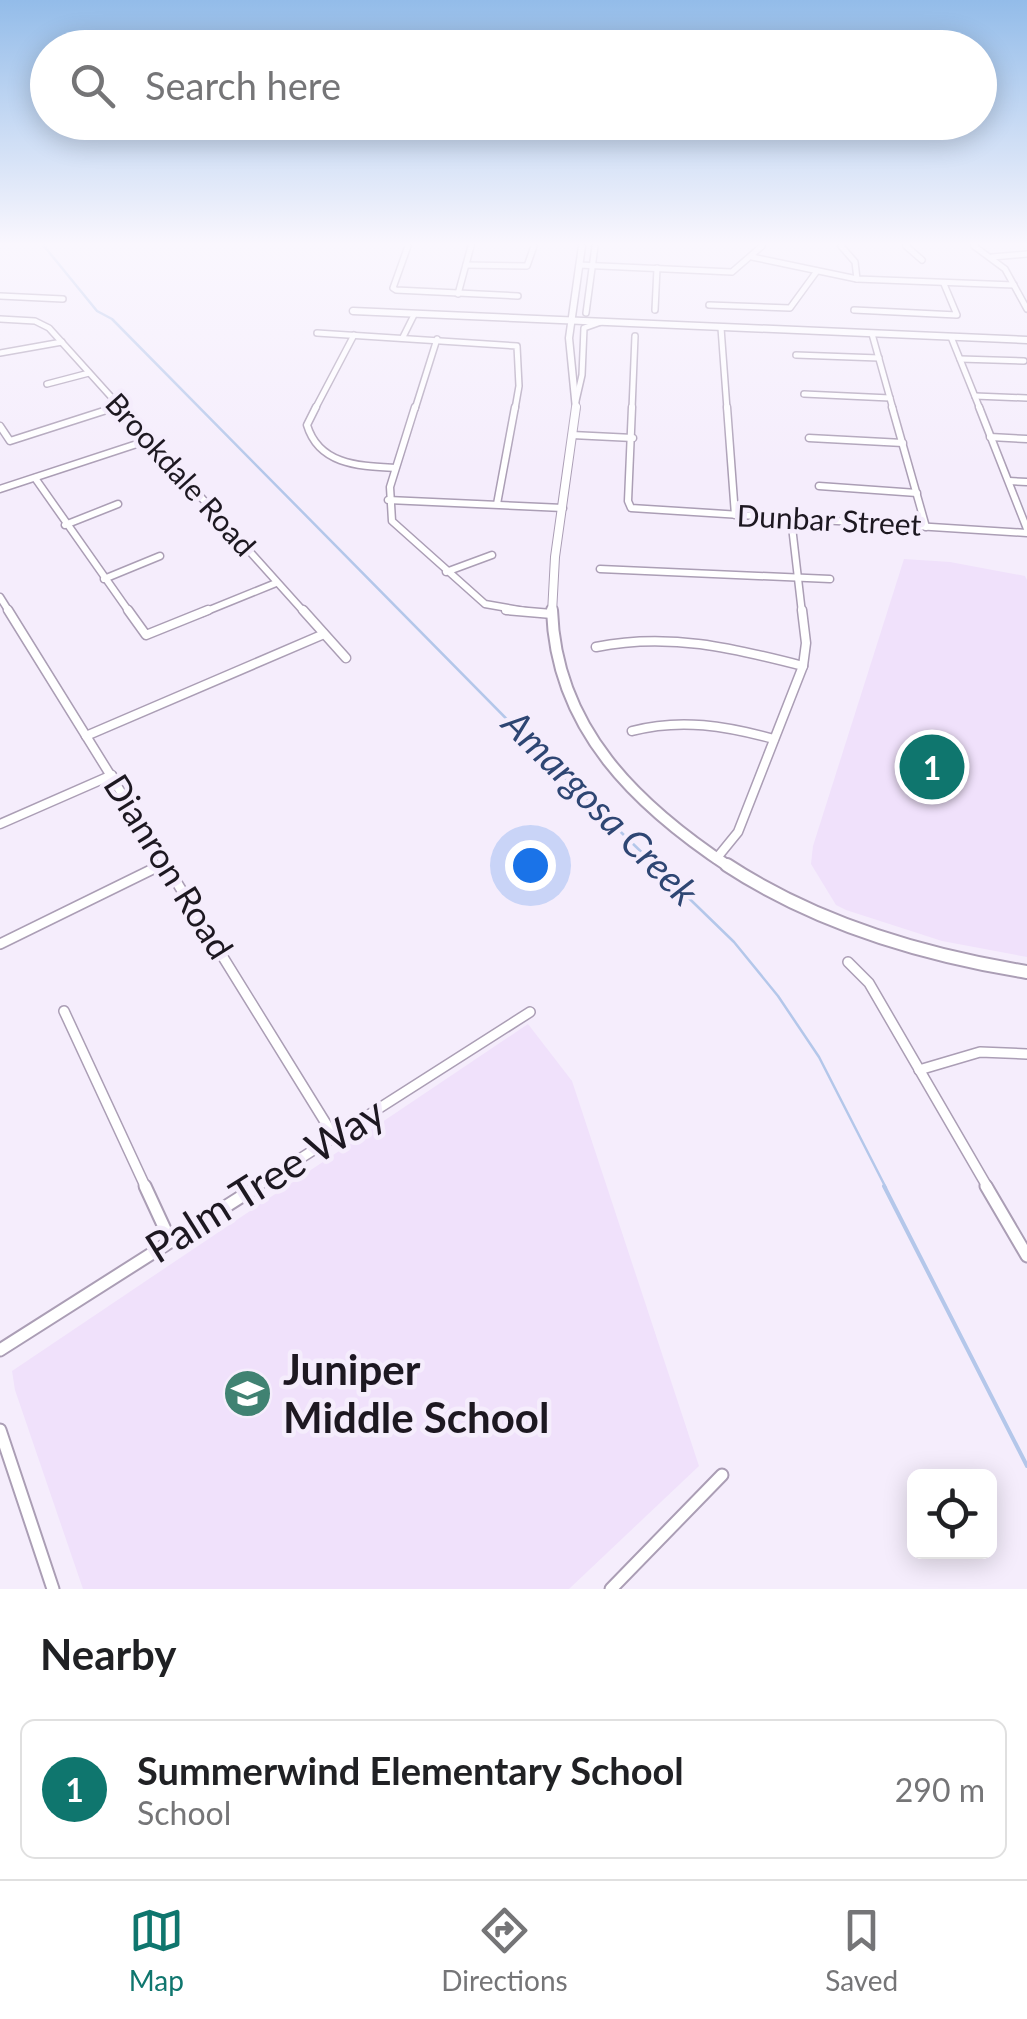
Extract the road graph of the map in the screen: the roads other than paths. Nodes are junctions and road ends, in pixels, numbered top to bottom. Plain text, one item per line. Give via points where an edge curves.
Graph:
1 (20, 320) edge
2 (411, 320) edge
3 (551, 320) edge
4 (570, 321) junction
5 (600, 322) junction
6 (720, 328) junction
7 (316, 333) dead end
8 (354, 334) junction
9 (872, 334) junction
10 (635, 336) dead end
11 (404, 337) junction
12 (951, 337) junction
13 (436, 338) junction
14 (1027, 340) edge
15 (62, 342) junction
16 (0, 352) edge
17 (796, 355) dead end
18 (879, 358) junction
19 (960, 359) junction
20 (1024, 361) dead end
21 (89, 373) junction
22 (46, 384) dead end
23 (804, 394) dead end
24 (975, 396) junction
25 (890, 398) junction
26 (1027, 398) edge
27 (576, 400) junction
28 (118, 406) junction
29 (0, 426) edge
30 (572, 434) junction
31 (990, 437) junction
32 (633, 438) junction
33 (809, 438) dead end
34 (1027, 438) edge
35 (149, 440) junction
36 (903, 443) junction
37 (395, 468) junction
38 (35, 478) junction
39 (1009, 481) junction
40 (1027, 482) edge
41 (819, 486) dead end
42 (0, 489) edge
43 (917, 492) junction
44 (388, 500) junction
45 (118, 504) dead end
46 (497, 504) junction
47 (563, 508) junction
48 (735, 515) junction
49 (790, 518) junction
50 (65, 525) junction
51 (926, 527) junction
52 (1027, 531) edge
53 (160, 556) dead end
54 (492, 556) dead end
55 (600, 569) dead end
56 (446, 572) junction
57 (798, 577) junction
58 (104, 578) junction
59 (830, 578) dead end
60 (276, 583) junction
61 (0, 597) edge
62 (552, 614) junction
63 (324, 634) junction
64 (596, 646) dead end
65 (346, 658) dead end
66 (803, 666) junction
67 (632, 731) dead end
68 (86, 736) junction
69 (774, 740) junction
70 (112, 775) junction
71 (0, 824) edge
72 (716, 859) junction
73 (166, 863) junction
74 (0, 944) edge
75 (848, 962) dead end
76 (1027, 972) edge
77 (64, 1012) dead end
78 (530, 1012) dead end
79 (1027, 1054) edge
80 (919, 1070) junction
81 (335, 1138) junction
82 (170, 1240) junction
83 (1027, 1256) edge
84 (0, 1350) edge
85 (0, 1430) edge
86 (722, 1475) dead end
87 (54, 1589) edge
88 (611, 1589) edge

1 - 15 street, Brookdale Road via 35,321
2 - 11 street
3 - 4 street
4 - 5 street
4 - 27 street
5 - 6 street
5 - 27 street via 584,328 583,386
6 - 9 street
6 - 48 street
7 - 8 street
8 - 11 street
8 - 37 street via 307,425 316,450 354,465
9 - 12 street
9 - 18 street
10 - 32 street
11 - 13 street
12 - 14 street
12 - 19 street
13 - 37 street
13 - 46 street via 517,346 519,386
15 - 16 street
15 - 21 street, Brookdale Road
17 - 18 street
18 - 25 street
19 - 20 street
19 - 24 street
21 - 22 street
21 - 28 street, Brookdale Road
23 - 25 street
24 - 26 street
24 - 31 street
25 - 36 street
27 - 30 street
28 - 29 street via 10,440
28 - 35 street, Brookdale Road
30 - 32 street
30 - 47 street
31 - 34 street
31 - 39 street
32 - 48 street, Dunbar Street via 631,508
33 - 36 street
35 - 38 street
35 - 60 street, Brookdale Road
36 - 43 street
37 - 44 street
38 - 42 street
38 - 50 street
39 - 40 street
39 - 52 street
41 - 43 street
43 - 51 street
44 - 46 street
44 - 56 street via 392,521
45 - 50 street
46 - 47 street
47 - 62 street
48 - 49 street, Dunbar Street
49 - 51 street, Dunbar Street
49 - 57 street
50 - 58 street
51 - 52 street, Dunbar Street
53 - 58 street
54 - 56 street
55 - 57 street
56 - 62 street via 484,604
57 - 59 street
57 - 66 street
58 - 60 street via 146,635
60 - 63 street, Brookdale Road
61 - 68 street, Dianron Road
62 - 72 street via 568,699 607,762 662,819
63 - 65 street, Brookdale Road
63 - 68 street
64 - 66 street via 683,638
66 - 69 street
67 - 69 street via 667,722 714,723
68 - 70 street, Dianron Road
69 - 72 street via 738,832
70 - 71 street
70 - 73 street, Dianron Road
72 - 76 street via 851,930 898,947
73 - 74 street
73 - 81 street, Dianron Road
75 - 80 street via 869,983
77 - 82 street
78 - 81 street, Palm Tree Way
79 - 80 street via 980,1052
80 - 83 street
81 - 82 street, Palm Tree Way
82 - 84 street, Palm Tree Way
85 - 87 street
86 - 88 street

